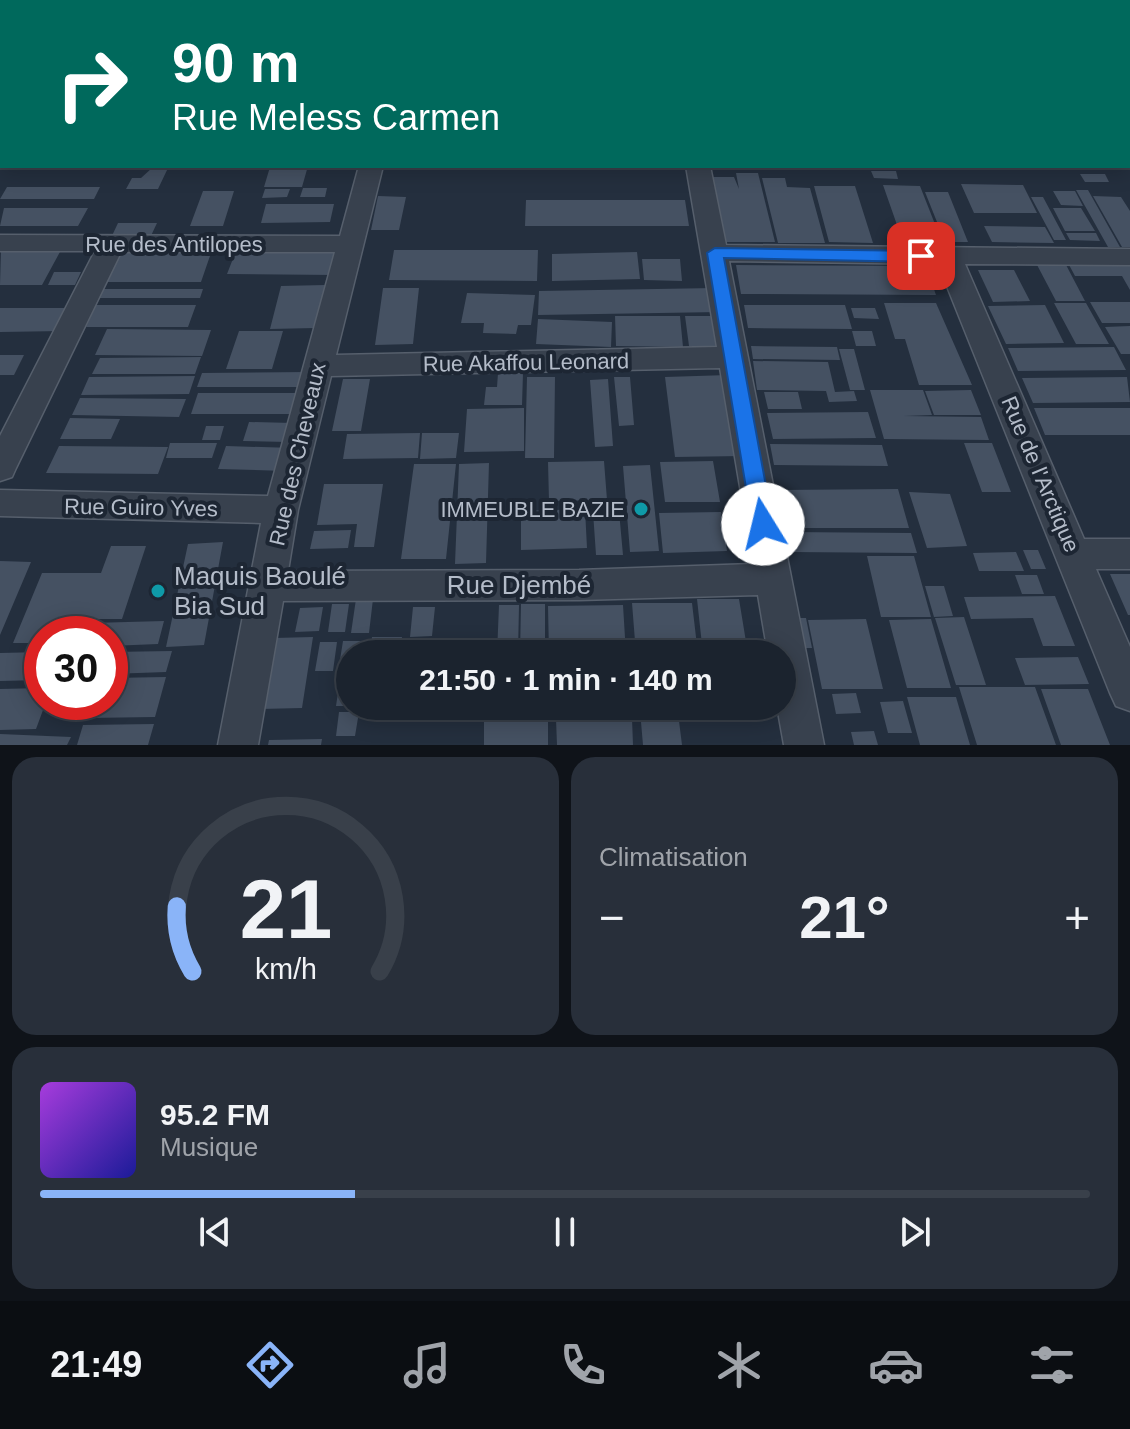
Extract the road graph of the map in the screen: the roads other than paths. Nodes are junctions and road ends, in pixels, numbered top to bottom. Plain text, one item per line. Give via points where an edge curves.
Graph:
1 (370, 168) edge
2 (698, 168) edge
3 (0, 243) edge
4 (348, 244) junction
5 (111, 245) junction
6 (715, 253) junction
7 (949, 257) junction
8 (1130, 257) edge
9 (735, 357) junction
10 (318, 366) junction
11 (0, 468) edge
12 (0, 503) edge
13 (281, 510) junction
14 (1075, 554) junction
15 (1130, 554) edge
16 (772, 579) junction
17 (267, 586) junction
18 (1130, 693) edge
19 (238, 745) edge
20 (804, 745) edge

1 - 4 street, Rue des Cheveaux
2 - 6 street
3 - 5 street, Rue des Antilopes
4 - 5 street, Rue des Antilopes
4 - 10 street, Rue des Cheveaux
5 - 11 street
6 - 7 street
6 - 9 street
7 - 8 street
7 - 14 street, Rue de l'Arctique
9 - 10 street, Rue Akaffou Leonard
9 - 16 street
10 - 13 street, Rue des Cheveaux
12 - 13 street, Rue Guiro Yves
13 - 17 street, Rue des Cheveaux
14 - 15 street
14 - 18 street, Rue de l'Arctique
16 - 17 street, Rue Djembé
16 - 20 street
17 - 19 street, Rue des Cheveaux

